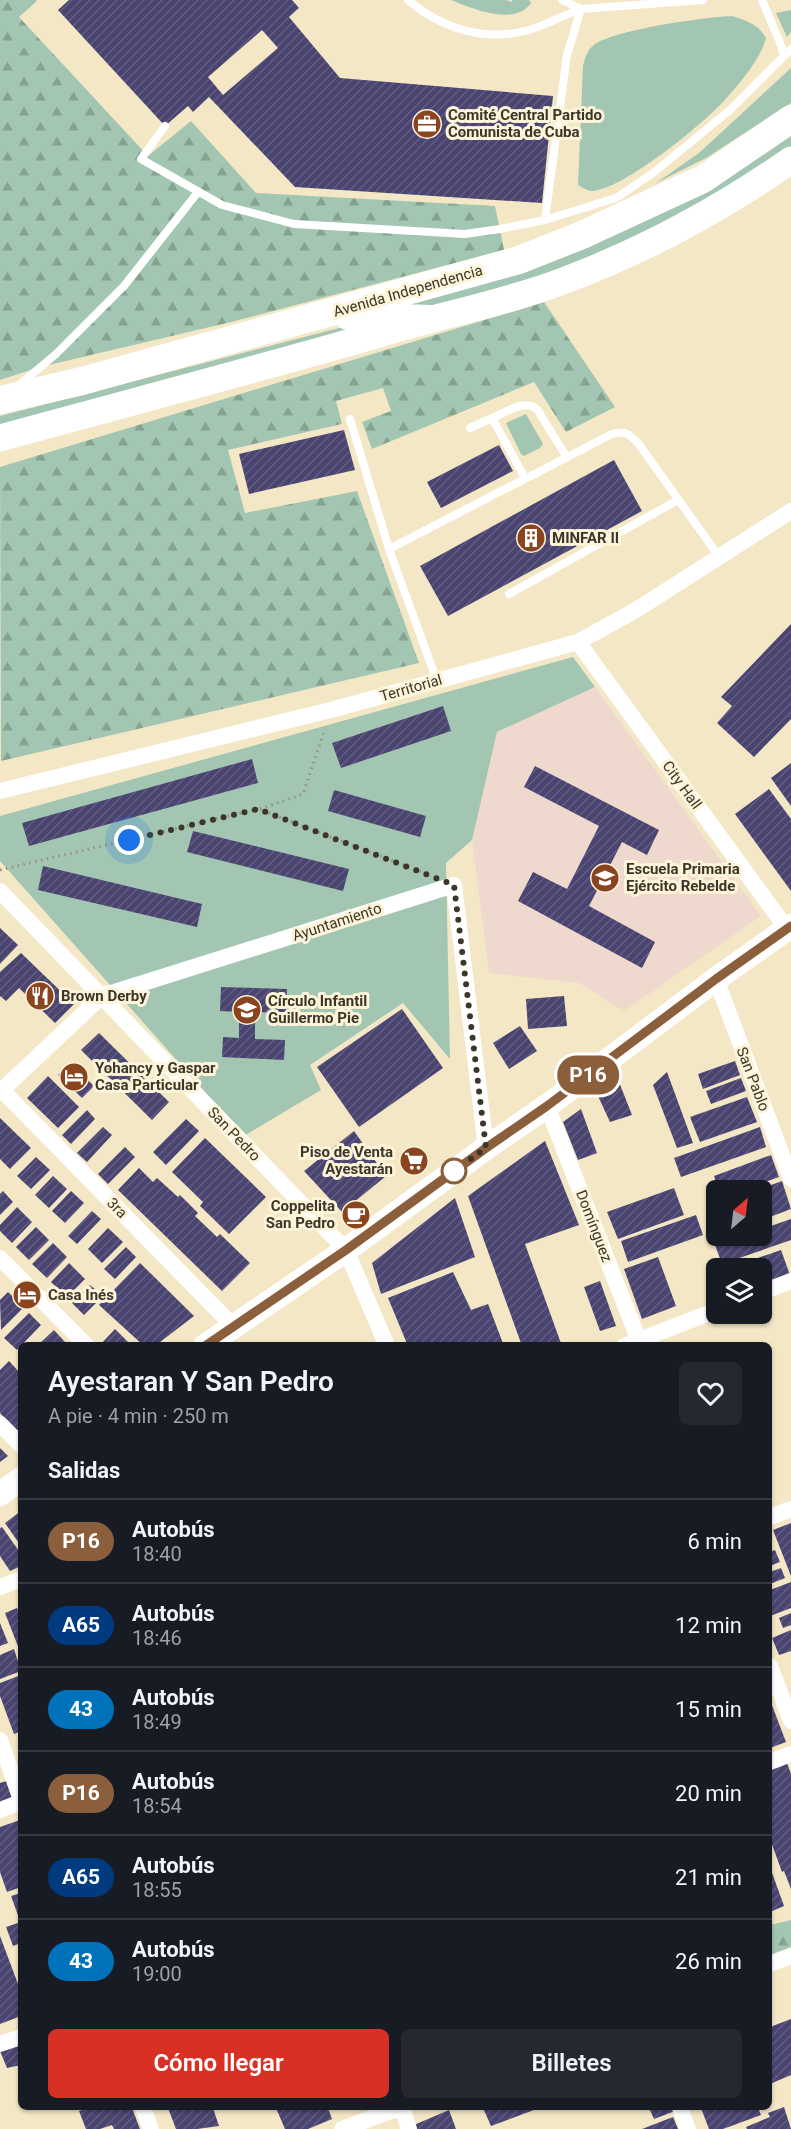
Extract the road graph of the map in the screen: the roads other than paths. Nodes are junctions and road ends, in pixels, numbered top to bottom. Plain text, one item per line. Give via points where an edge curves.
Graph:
1 (408, 0) edge
2 (562, 0) edge
3 (703, 0) edge
4 (762, 0) edge
5 (581, 9) junction
6 (791, 49) edge
7 (784, 56) junction
8 (791, 119) edge
9 (165, 126) dead end
10 (791, 160) edge
11 (198, 192) junction
12 (545, 220) junction
13 (322, 315) junction
14 (430, 319) junction
15 (2, 400) edge
16 (492, 418) junction
17 (351, 419) dead end
18 (470, 428) dead end
19 (0, 438) edge
20 (566, 456) junction
21 (525, 478) junction
22 (678, 500) junction
23 (791, 512) edge
24 (389, 549) junction
25 (720, 558) junction
26 (509, 594) dead end
27 (578, 642) junction
28 (437, 681) junction
29 (0, 791) edge
30 (0, 891) edge
31 (789, 927) edge
32 (716, 979) junction
33 (102, 996) junction
34 (1, 1091) edge
35 (547, 1106) junction
36 (486, 1148) junction
37 (791, 1179) edge
38 (346, 1250) junction
39 (0, 1258) edge
40 (791, 1281) edge
41 (772, 1288) edge
42 (706, 1315) edge
43 (233, 1326) junction
44 (83, 1342) edge
45 (211, 1342) edge
46 (385, 1342) edge
47 (633, 1342) edge
48 (639, 1342) edge
49 (0, 1424) edge
50 (18, 1442) edge
51 (18, 1481) edge
52 (0, 1494) edge
53 (791, 1509) edge
54 (772, 1516) edge
55 (18, 1580) edge
56 (0, 1587) edge
57 (772, 1671) edge
58 (791, 1721) edge
59 (0, 1740) edge
60 (791, 1754) edge
61 (772, 1761) edge
62 (18, 1792) edge
63 (18, 1802) edge
64 (0, 1810) edge
65 (791, 1956) edge
66 (772, 1963) edge
67 (18, 2038) edge
68 (0, 2044) edge
69 (144, 2110) edge
70 (394, 2110) edge
71 (401, 2110) edge
72 (681, 2110) edge
73 (151, 2129) edge
74 (342, 2129) edge
75 (409, 2129) edge
76 (688, 2129) edge

1 - 5 lane via 453,27 483,35 531,29
2 - 5 lane
3 - 5 lane
4 - 7 lane
5 - 12 lane via 567,55
6 - 7 lane
7 - 12 lane via 730,110 653,173 616,198
8 - 13 highway, Avenida Independencia via 703,178 552,248
9 - 11 lane via 141,159
10 - 14 main road via 715,209 632,251 541,288
11 - 12 lane via 222,205 294,224 465,234
11 - 15 lane via 124,286 56,354
13 - 14 highway
13 - 15 highway, Avenida Independencia
14 - 19 main road
16 - 18 lane
16 - 20 lane via 523,404 532,406
16 - 21 lane
17 - 24 lane
20 - 21 lane
20 - 22 lane via 612,434 629,434
21 - 24 lane
22 - 25 lane
22 - 26 lane
23 - 25 street, Territorial
24 - 28 lane
25 - 27 street, Territorial
27 - 28 street, Territorial
27 - 31 street, City Hall
28 - 29 street, Territorial
30 - 33 street, San Pedro
31 - 32 main road
32 - 35 main road
32 - 37 street, San Pablo
33 - 34 street, Ayuntamiento
33 - 36 street, Ayuntamiento via 454,885
33 - 38 street, San Pedro
34 - 43 street, 3ra
35 - 36 main road
35 - 47 street, Domínguez
36 - 38 main road
38 - 43 main road
38 - 46 street, San Pedro
39 - 44 street
40 - 41 street
42 - 48 street
43 - 45 main road
49 - 50 street
51 - 52 main road
53 - 54 street
55 - 56 street
57 - 58 street
59 - 62 street
60 - 61 street
63 - 64 street
65 - 66 street
67 - 68 street
69 - 73 street
70 - 74 street
71 - 75 street
72 - 76 street

